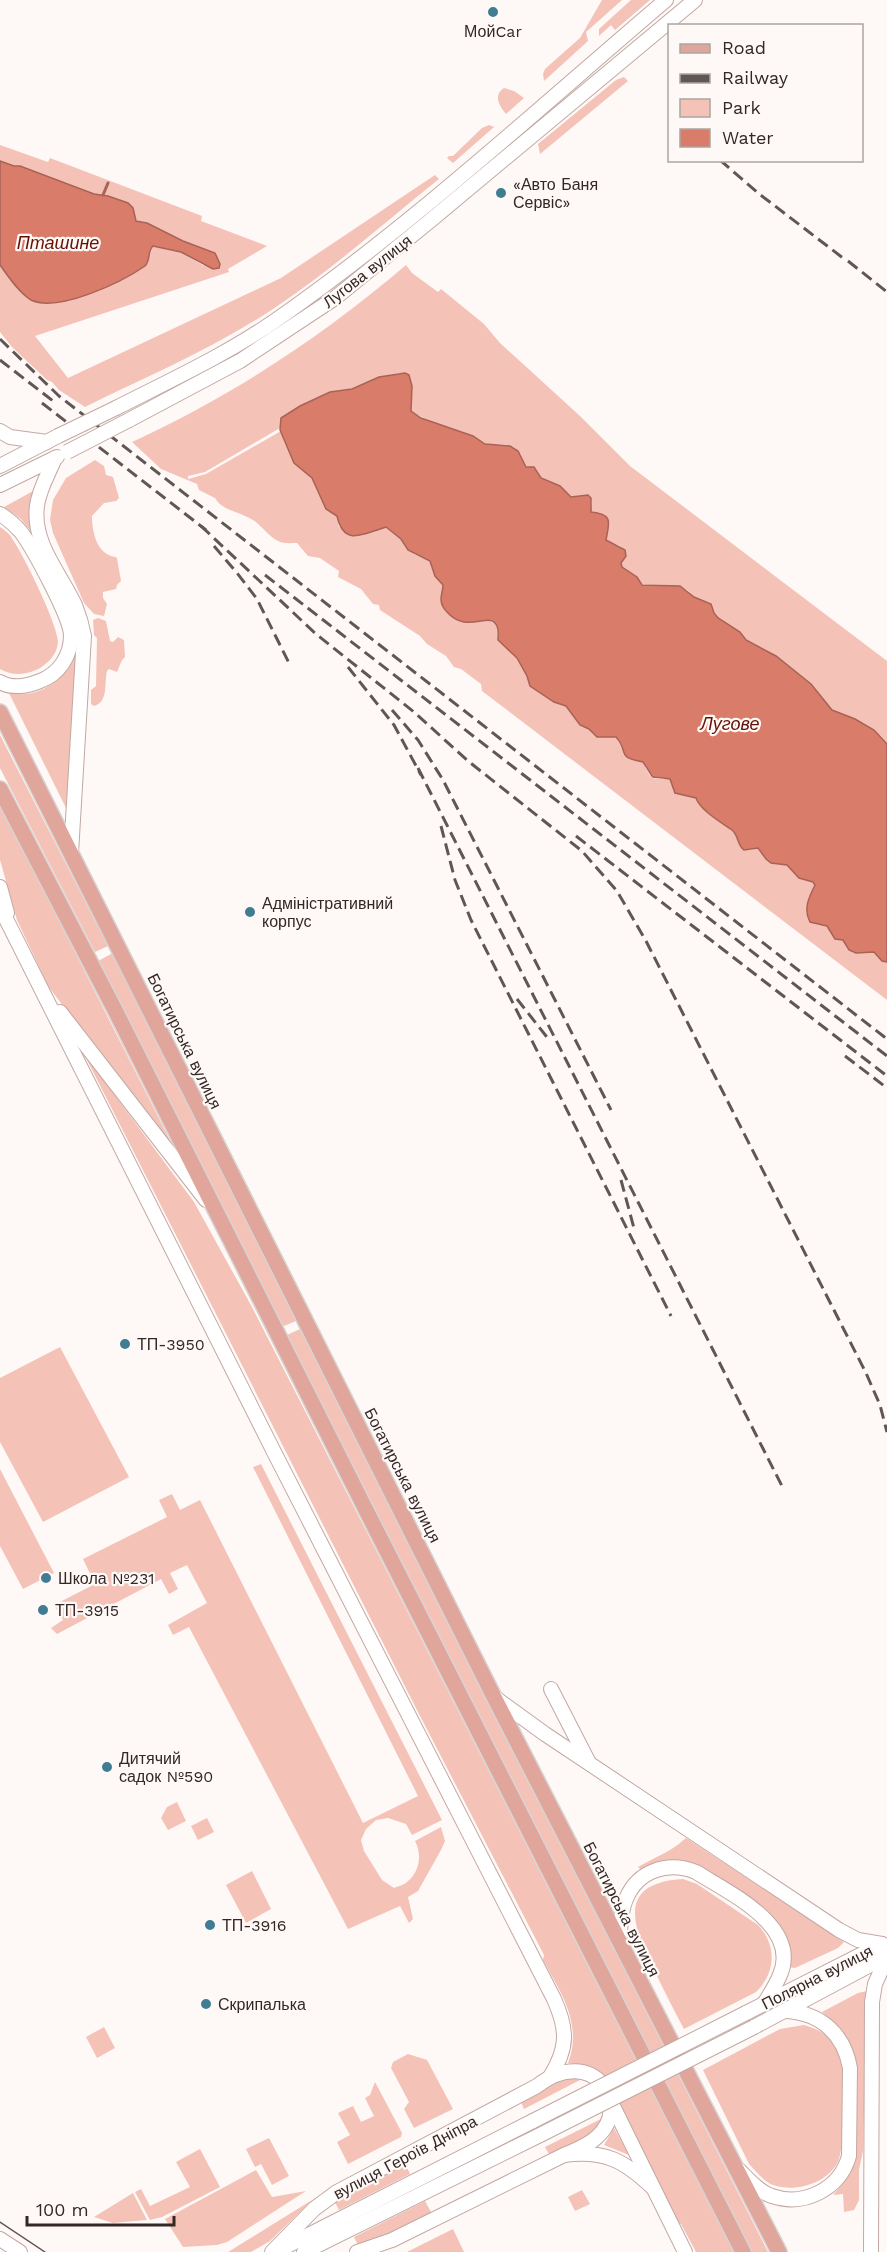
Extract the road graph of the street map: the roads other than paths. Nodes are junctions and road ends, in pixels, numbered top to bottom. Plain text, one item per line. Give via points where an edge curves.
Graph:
1 (666, 0) edge
2 (694, 0) edge
3 (0, 431) edge
4 (53, 439) junction
5 (61, 455) junction
6 (0, 466) edge
7 (0, 485) edge
8 (0, 514) edge
9 (0, 682) edge
10 (0, 712) edge
11 (0, 789) edge
12 (71, 853) junction
13 (0, 887) edge
14 (0, 907) edge
15 (12, 931) junction
16 (40, 986) junction
17 (214, 1211) junction
18 (551, 1689) dead end
19 (494, 1697) junction
20 (589, 1763) junction
21 (620, 1941) junction
22 (886, 1950) edge
23 (764, 2004) junction
24 (786, 2011) junction
25 (550, 2077) junction
26 (611, 2102) junction
27 (532, 2121) joint
28 (564, 2155) junction
29 (734, 2165) junction
30 (653, 2188) junction
31 (0, 2239) edge
32 (20, 2252) edge
33 (273, 2252) edge
34 (304, 2252) edge
35 (357, 2252) edge
36 (685, 2252) edge
37 (743, 2252) edge
38 (779, 2252) edge
39 (871, 2252) edge

1 - 4 main road, Лугова вулиця, bridge via 450,184 278,319 232,348
2 - 5 main road, Лугова вулиця, bridge via 335,298 240,361
3 - 4 main road via 10,437
4 - 6 main road, Лугова вулиця
5 - 7 main road, Лугова вулиця
5 - 12 main road via 37,503 36,517 38,534 77,609 84,636
8 - 9 main road via 30,546 71,632 64,661 49,678 19,686
10 - 12 main road, Богатирська вулиця
11 - 17 main road
12 - 19 main road, Богатирська вулиця
13 - 15 main road
14 - 15 main road
15 - 16 main road
16 - 17 main road
16 - 25 main road via 554,1999 565,2036 560,2061
17 - 37 main road
18 - 20 main road
19 - 20 main road
19 - 21 main road, Богатирська вулиця
20 - 22 main road via 839,1930
21 - 23 main road via 625,1900 643,1876 670,1866 696,1872 764,1917 780,1939 784,1957 781,1974
21 - 29 main road, Богатирська вулиця
22 - 23 main road, Полярна вулиця
22 - 24 main road, Полярна вулиця
22 - 39 main road via 872,2002
23 - 27 main road, Полярна вулиця, bridge
24 - 29 main road via 807,2014 833,2030 847,2055 846,2166 830,2186 800,2199 769,2195
24 - 34 main road, Полярна вулиця, bridge
25 - 26 main road via 572,2071 592,2074
25 - 33 main road, вулиця Героїв Дніпра via 337,2192 314,2209
26 - 28 main road via 604,2129 597,2138
26 - 30 main road
27 - 33 main road, вулиця Героїв Дніпра
28 - 30 main road via 592,2153 616,2159
28 - 35 main road via 392,2240
29 - 38 main road, Богатирська вулиця
30 - 36 main road
31 - 32 main road

